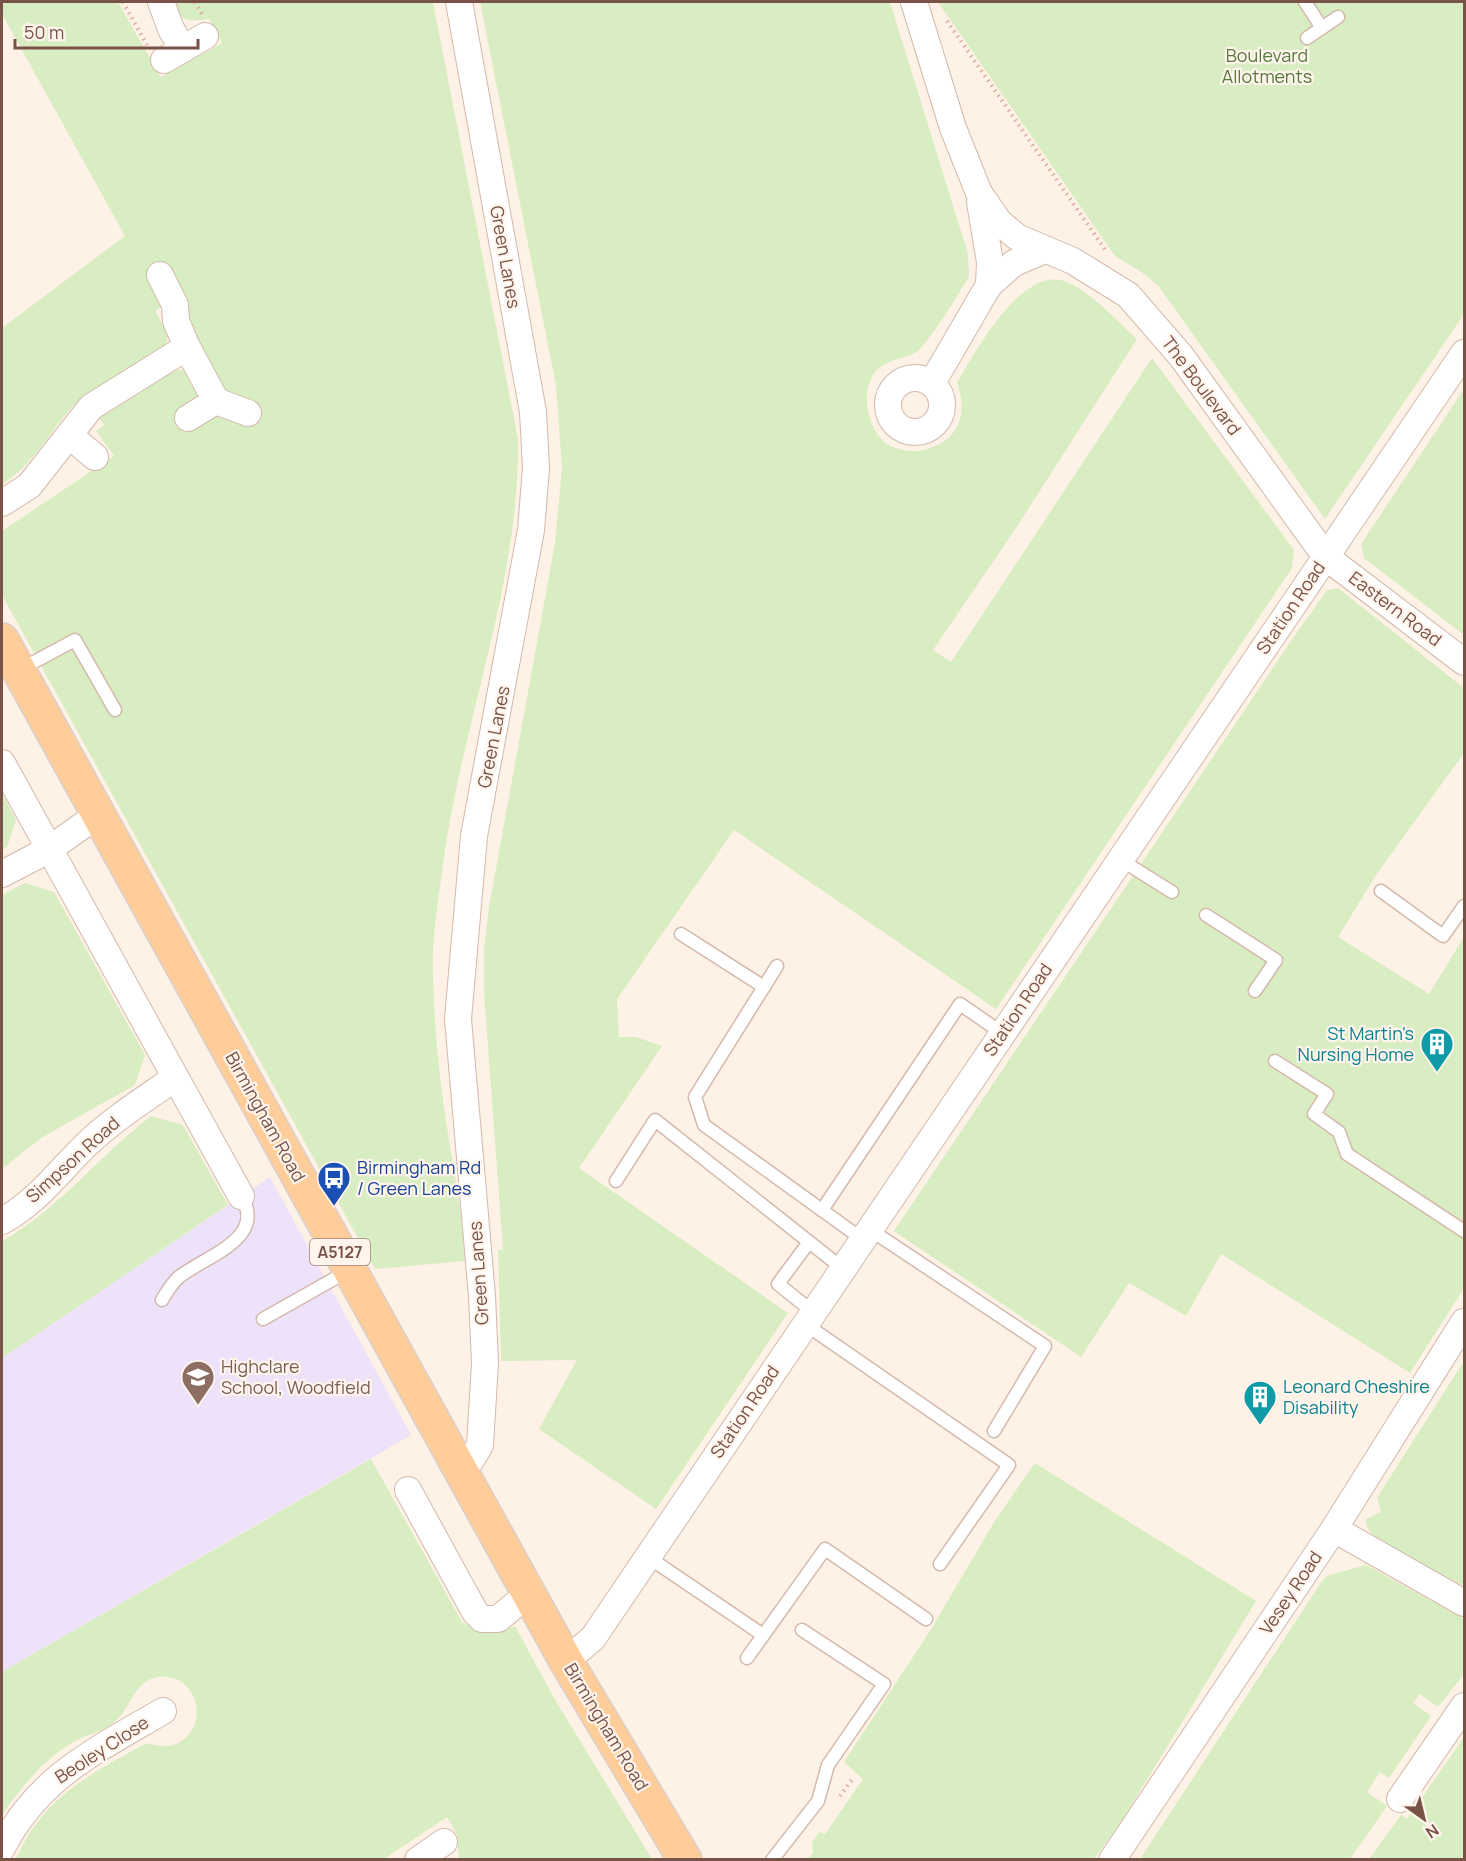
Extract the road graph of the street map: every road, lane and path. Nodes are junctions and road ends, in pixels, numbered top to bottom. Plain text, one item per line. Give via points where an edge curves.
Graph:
1 (161, 2) edge
2 (459, 2) edge
3 (914, 2) edge
4 (1305, 2) edge
5 (1338, 17) dead end
6 (1322, 28) junction
7 (205, 36) dead end
8 (1307, 38) dead end
9 (979, 193) junction
10 (1045, 250) junction
11 (160, 275) dead end
12 (989, 285) junction
13 (188, 347) junction
14 (1464, 353) edge
15 (932, 383) dead end
16 (216, 400) junction
17 (248, 413) dead end
18 (188, 418) dead end
19 (69, 435) junction
20 (95, 457) dead end
21 (2, 503) edge
22 (1326, 556) junction
23 (2, 640) edge
24 (1464, 662) edge
25 (18, 670) junction
26 (115, 710) dead end
27 (2, 763) edge
28 (96, 816) junction
29 (48, 850) junction
30 (1121, 860) junction
31 (2, 874) edge
32 (1381, 891) dead end
33 (1172, 892) dead end
34 (1464, 906) edge
35 (1206, 915) dead end
36 (681, 934) dead end
37 (777, 966) dead end
38 (764, 987) junction
39 (1255, 991) dead end
40 (1002, 1033) junction
41 (1275, 1061) dead end
42 (175, 1078) junction
43 (616, 1181) dead end
44 (241, 1196) joint
45 (822, 1210) junction
46 (2, 1221) edge
47 (1464, 1231) edge
48 (866, 1234) junction
49 (809, 1242) junction
50 (842, 1268) junction
51 (349, 1270) junction
52 (162, 1300) dead end
53 (809, 1318) junction
54 (263, 1319) dead end
55 (1464, 1322) edge
56 (994, 1431) dead end
57 (458, 1469) junction
58 (408, 1490) dead end
59 (1334, 1529) junction
60 (648, 1557) junction
61 (940, 1564) dead end
62 (528, 1594) junction
63 (1464, 1602) edge
64 (926, 1619) dead end
65 (802, 1630) dead end
66 (763, 1635) junction
67 (747, 1658) dead end
68 (566, 1661) junction
69 (1464, 1706) edge
70 (163, 1712) dead end
71 (1400, 1799) dead end
72 (444, 1842) dead end
73 (2, 1848) edge
74 (419, 1859) edge
75 (686, 1860) edge
76 (772, 1860) edge
77 (1113, 1860) edge

1 - 7 street via 171,29 173,55
2 - 57 street, Green Lanes via 533,412 536,468 529,542 474,836 458,1019 485,1363 480,1445 471,1460
3 - 9 street, The Boulevard via 953,128
4 - 6 lane
5 - 6 lane
6 - 8 lane
9 - 10 street, The Boulevard via 999,222 1017,237
9 - 12 street, The Boulevard via 990,262
10 - 12 street via 1014,263
10 - 22 street, The Boulevard via 1101,276 1128,295 1181,356
11 - 13 street via 175,305 176,321
12 - 15 street
13 - 16 street
13 - 19 street via 92,407
14 - 22 street, Station Road
16 - 17 street
16 - 18 street
19 - 20 street
19 - 21 street via 29,486
22 - 24 street, Eastern Road
22 - 30 street, Station Road
23 - 25 main road, Birmingham Road / A5127
25 - 26 lane via 75,640
25 - 28 main road, Birmingham Road / A5127
27 - 29 street
28 - 29 street
28 - 51 main road, Birmingham Road / A5127
29 - 31 street
29 - 42 street
30 - 33 lane
30 - 40 street, Station Road
32 - 34 lane via 1443,936
35 - 39 lane via 1276,960
36 - 38 lane
37 - 38 lane
38 - 45 lane via 695,1097 704,1125
40 - 45 lane via 960,1004
40 - 48 street, Station Road
41 - 47 lane via 1327,1094 1314,1114 1339,1132 1347,1154
42 - 44 street
42 - 46 street, Simpson Road via 111,1123 50,1184
43 - 49 lane via 655,1120
44 - 52 lane via 248,1206 247,1228 238,1239 178,1278
45 - 48 lane
48 - 50 street, Station Road
48 - 56 lane via 1045,1346
49 - 50 lane
49 - 53 lane via 778,1284
50 - 53 street, Station Road
51 - 54 lane
51 - 57 main road, Birmingham Road / A5127
53 - 60 street, Station Road
53 - 61 lane via 1010,1465
55 - 59 street, Vesey Road
57 - 62 main road, Birmingham Road / A5127
58 - 62 street via 482,1619 498,1619
59 - 63 street
59 - 77 street, Vesey Road
60 - 66 lane
60 - 68 street, Station Road via 593,1638
62 - 68 main road, Birmingham Road / A5127
64 - 66 lane via 825,1550
65 - 76 lane via 884,1684 828,1765 818,1801
66 - 67 lane
68 - 75 main road, Birmingham Road / A5127
69 - 71 street
70 - 73 street, Beoley Close via 75,1763 44,1788 27,1807
72 - 74 street

